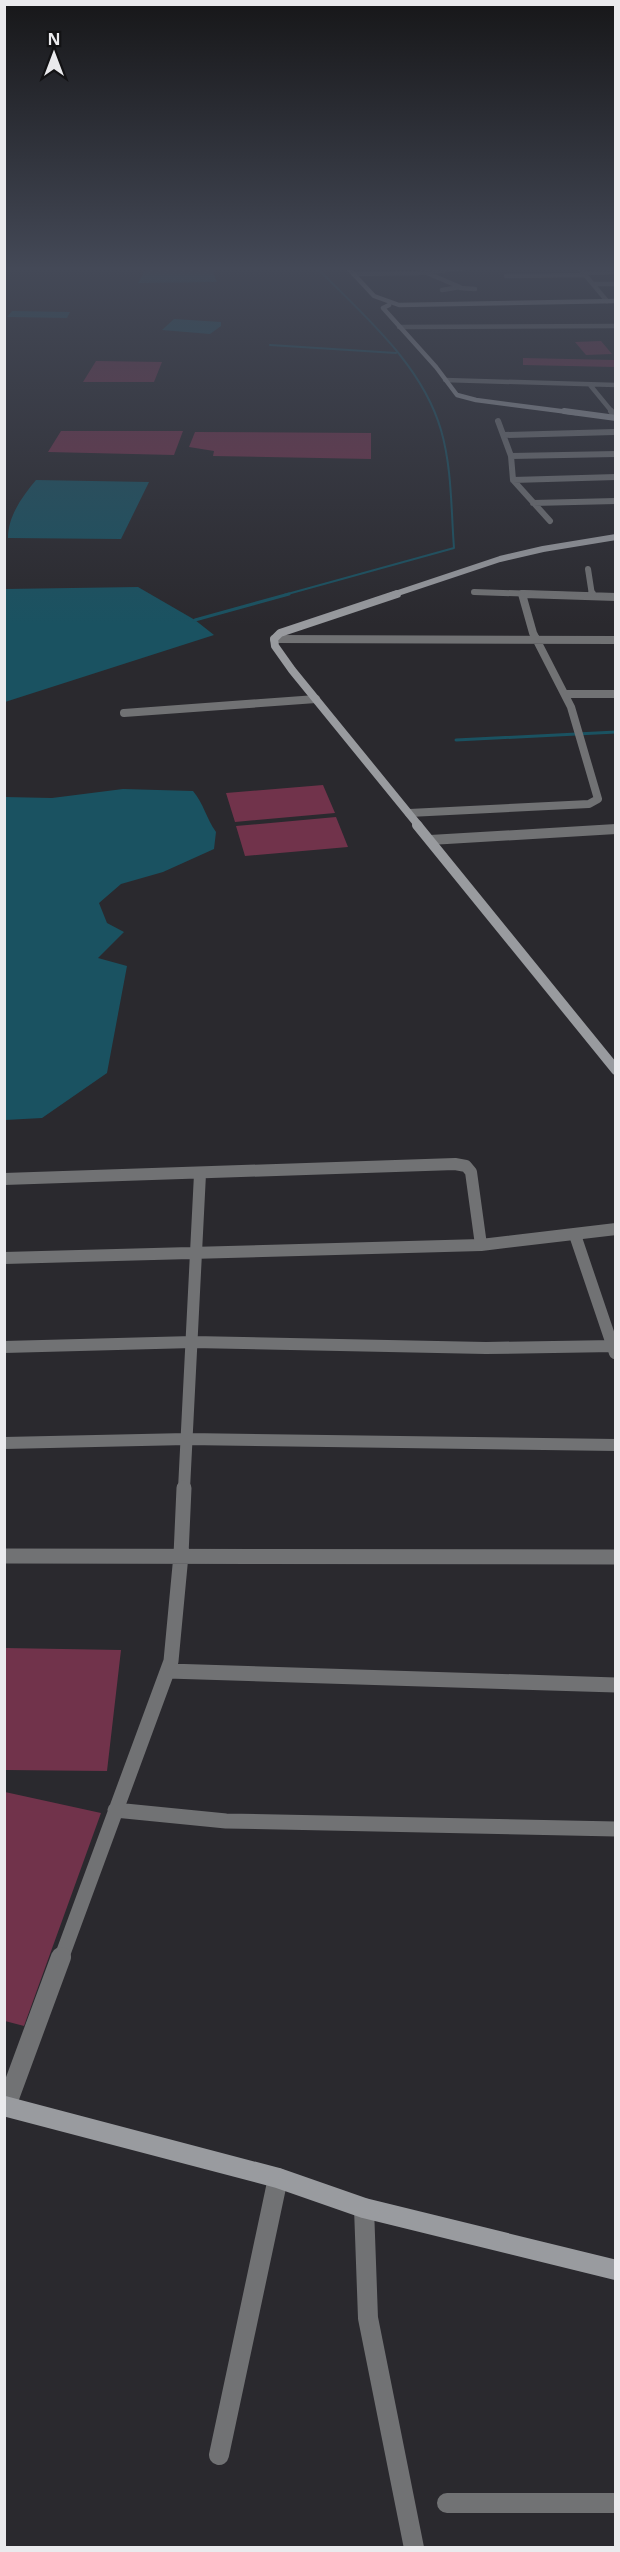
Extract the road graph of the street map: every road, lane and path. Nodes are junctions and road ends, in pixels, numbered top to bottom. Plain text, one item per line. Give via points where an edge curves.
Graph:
1 (451, 387) edge
2 (592, 387) edge
3 (615, 417) edge
4 (498, 421) dead end
5 (615, 432) edge
6 (505, 435) junction
7 (615, 454) edge
8 (511, 456) junction
9 (615, 477) edge
10 (513, 480) junction
11 (615, 501) edge
12 (533, 503) junction
13 (550, 521) dead end
14 (615, 537) edge
15 (588, 569) dead end
16 (474, 592) dead end
17 (522, 594) junction
18 (592, 596) junction
19 (615, 597) edge
20 (274, 639) junction
21 (535, 639) junction
22 (615, 640) edge
23 (566, 694) junction
24 (615, 694) edge
25 (316, 699) junction
26 (124, 713) dead end
27 (409, 813) junction
28 (615, 829) edge
29 (430, 840) junction
30 (615, 1070) edge
31 (200, 1174) junction
32 (4, 1179) edge
33 (615, 1229) edge
34 (576, 1235) junction
35 (481, 1245) junction
36 (197, 1253) junction
37 (4, 1258) edge
38 (193, 1342) junction
39 (4, 1347) edge
40 (615, 1350) edge
41 (187, 1439) junction
42 (4, 1443) edge
43 (615, 1445) edge
44 (181, 1555) junction
45 (4, 1556) edge
46 (615, 1557) edge
47 (168, 1671) junction
48 (615, 1685) edge
49 (115, 1810) junction
50 (615, 1829) edge
51 (5, 2106) edge
52 (278, 2178) junction
53 (364, 2208) junction
54 (615, 2270) edge
55 (219, 2455) dead end
56 (447, 2503) dead end
57 (615, 2504) edge
58 (414, 2547) edge

1 - 3 street via 464,397
2 - 3 street
4 - 6 street
5 - 6 street
6 - 8 street
7 - 8 street
8 - 10 street
9 - 10 street
10 - 12 street
11 - 12 street
12 - 13 street
14 - 20 street via 500,559 280,633
15 - 18 street
16 - 17 street
17 - 18 street
17 - 21 street
18 - 19 street
20 - 21 street
20 - 25 street via 275,646
21 - 22 street
21 - 23 street
23 - 24 street
23 - 27 street via 598,799
25 - 26 street
25 - 27 street
27 - 29 street
28 - 29 street
29 - 30 street
31 - 32 street
31 - 35 street via 466,1166 471,1172
31 - 36 street
33 - 34 street
34 - 35 street
34 - 40 street
35 - 36 street
36 - 37 street
36 - 38 street
38 - 39 street
38 - 40 street
38 - 41 street
41 - 42 street
41 - 43 street
41 - 44 street
44 - 45 street
44 - 46 street
44 - 47 street
47 - 48 street
47 - 49 street
49 - 50 street via 226,1821
49 - 51 street
51 - 52 street
52 - 53 street
52 - 55 street
53 - 54 street
53 - 58 street via 368,2318
56 - 57 street

